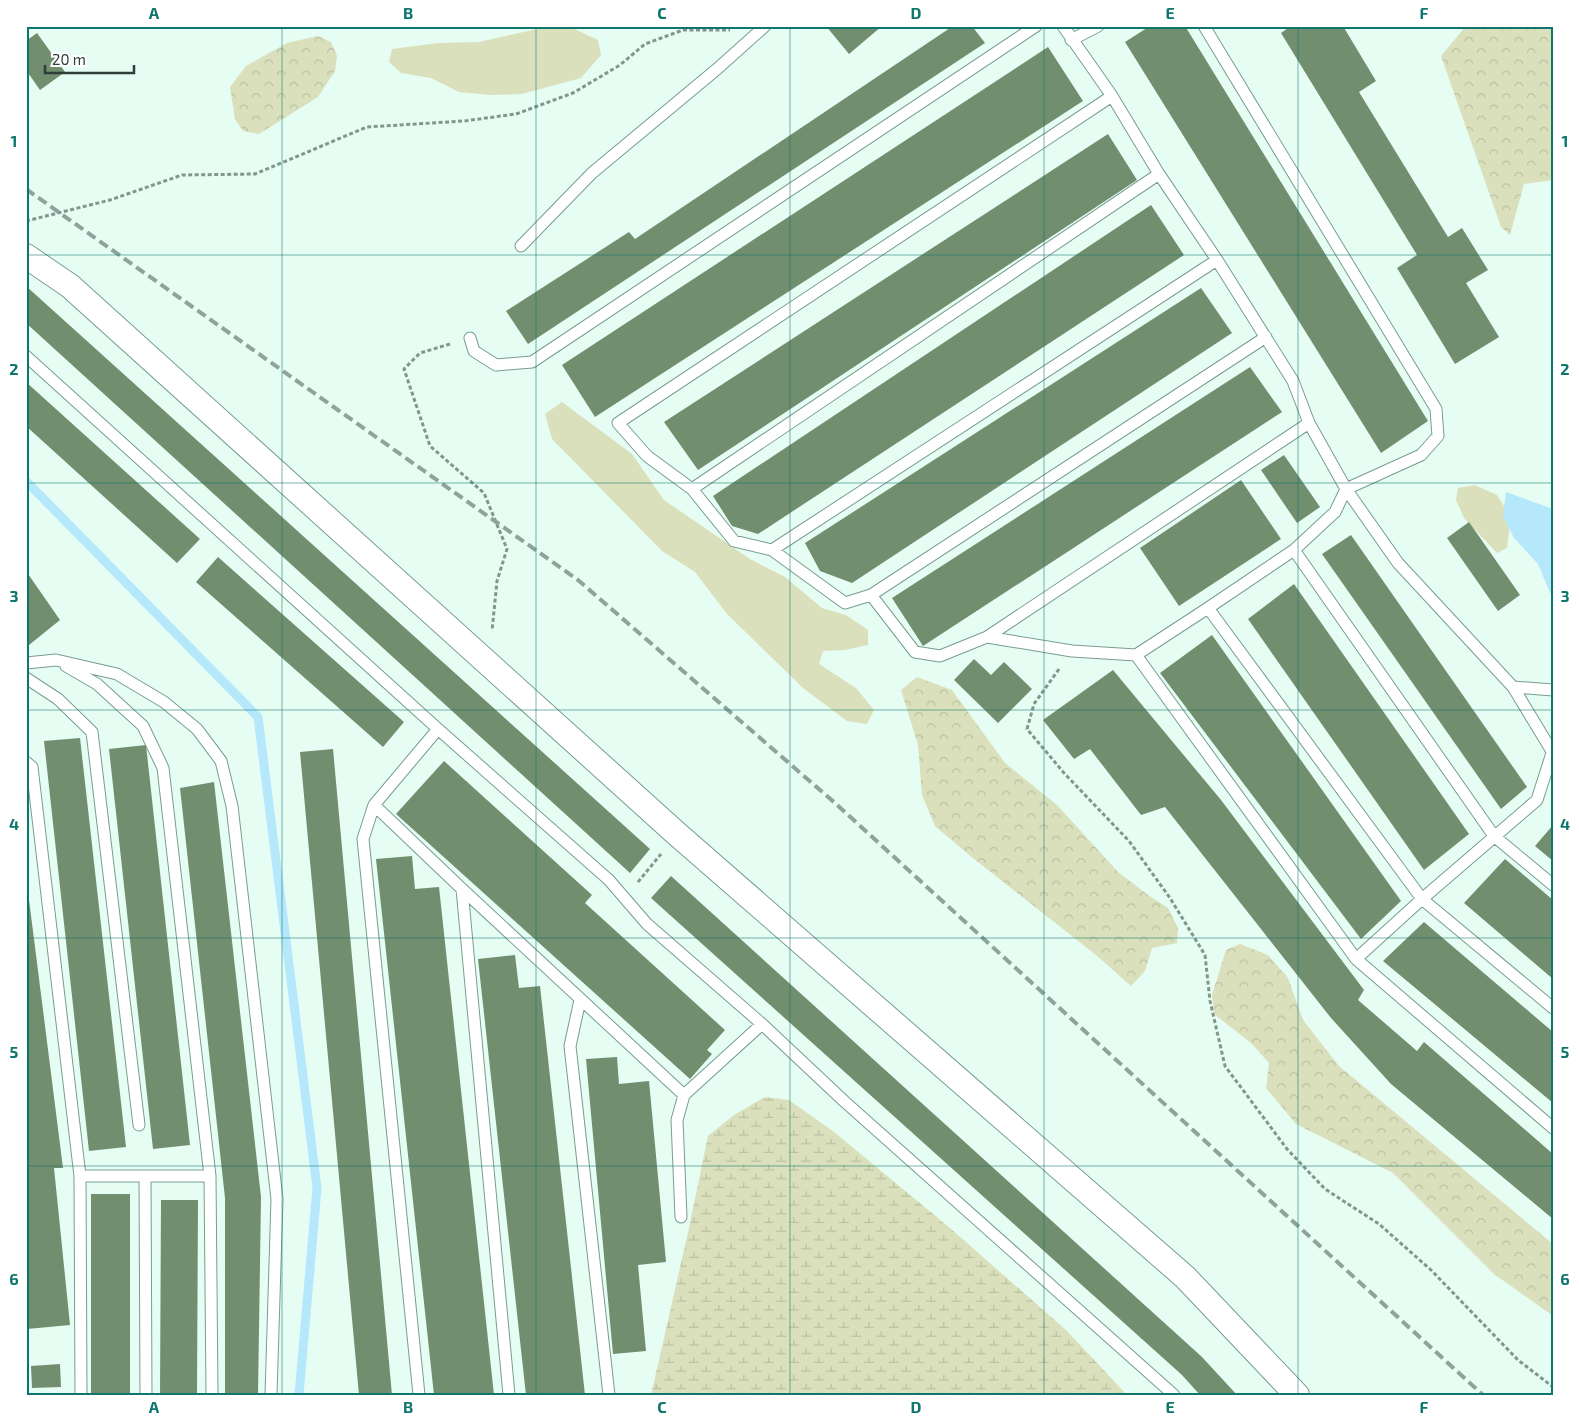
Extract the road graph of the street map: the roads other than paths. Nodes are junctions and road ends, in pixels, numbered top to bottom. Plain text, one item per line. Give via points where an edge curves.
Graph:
1 (1036, 26) edge
2 (1063, 26) edge
3 (1098, 26) edge
4 (1204, 26) edge
5 (764, 28) edge
6 (1071, 40) junction
7 (1112, 96) junction
8 (1158, 174) junction
9 (521, 246) dead end
10 (26, 256) edge
11 (1217, 260) junction
12 (1266, 337) junction
13 (470, 338) road end
14 (26, 356) edge
15 (1309, 423) junction
16 (692, 489) junction
17 (1346, 489) junction
18 (772, 550) junction
19 (1294, 550) junction
20 (870, 595) junction
21 (1208, 608) junction
22 (987, 637) junction
23 (1136, 656) junction
24 (56, 660) junction
25 (26, 663) edge
26 (26, 678) edge
27 (1513, 687) junction
28 (1553, 690) edge
29 (438, 729) junction
30 (1553, 753) edge
31 (26, 762) edge
32 (374, 805) junction
33 (1494, 836) junction
34 (1553, 885) edge
35 (462, 889) junction
36 (1422, 899) junction
37 (1356, 958) junction
38 (580, 1000) junction
39 (1553, 1008) edge
40 (762, 1024) junction
41 (684, 1095) junction
42 (139, 1125) dead end
43 (1553, 1128) edge
44 (80, 1176) junction
45 (146, 1176) junction
46 (210, 1176) junction
47 (681, 1217) dead end
48 (81, 1395) edge
49 (146, 1395) edge
50 (212, 1395) edge
51 (271, 1395) edge
52 (419, 1395) edge
53 (509, 1395) edge
54 (609, 1395) edge
55 (1174, 1395) edge
56 (1297, 1395) edge

1 - 13 lane via 532,362 496,365 474,351
2 - 6 lane
3 - 6 lane
4 - 17 lane via 1436,409 1438,436 1421,455
5 - 9 lane via 592,173
6 - 7 lane
7 - 8 lane
7 - 16 lane via 618,423 647,456
8 - 11 lane
8 - 16 lane
10 - 56 street via 70,286 677,834 1184,1277
11 - 12 lane
11 - 18 lane
12 - 15 lane via 1293,381
12 - 20 lane
14 - 29 lane
15 - 17 lane
15 - 22 lane
16 - 18 lane via 734,541
17 - 19 lane via 1335,512
17 - 27 lane via 1398,563
18 - 20 lane via 845,603
19 - 21 lane
19 - 33 lane
20 - 22 lane via 915,652 940,656
21 - 23 lane
21 - 36 lane
22 - 23 lane via 1072,651
23 - 37 lane
24 - 25 lane
24 - 46 lane via 97,684 143,726 163,768
24 - 51 lane via 117,674 164,702 197,729 221,761 233,816 277,1199
26 - 42 lane via 58,698 92,732
27 - 28 lane
27 - 30 lane
29 - 32 lane
29 - 40 lane via 609,880 646,924
30 - 33 lane via 1537,800
31 - 44 lane via 32,767
32 - 35 lane
32 - 52 lane via 363,839
33 - 34 lane
33 - 36 lane
35 - 38 lane
35 - 53 lane
36 - 37 lane
36 - 39 lane
37 - 43 lane
38 - 41 lane
38 - 54 lane via 570,1046
40 - 41 lane
40 - 55 lane
41 - 47 lane via 677,1120
44 - 45 lane
44 - 48 lane
45 - 46 lane
45 - 49 lane
46 - 50 lane

